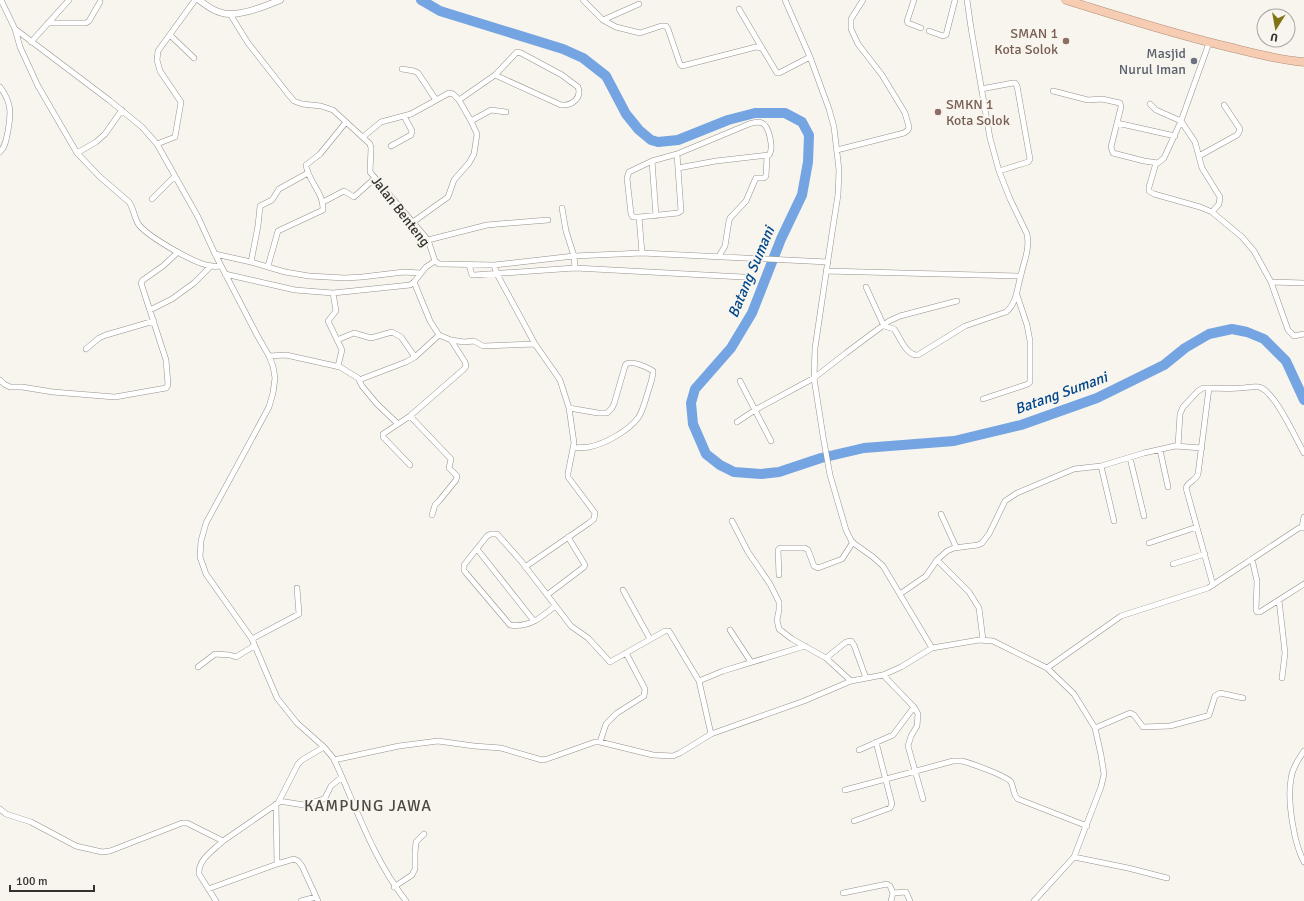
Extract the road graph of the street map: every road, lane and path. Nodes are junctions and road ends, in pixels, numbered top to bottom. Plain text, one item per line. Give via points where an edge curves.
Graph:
1 (2, 0) edge
2 (69, 0) edge
3 (195, 0) edge
4 (199, 0) edge
5 (280, 0) edge
6 (583, 0) edge
7 (785, 0) edge
8 (863, 0) edge
9 (914, 0) edge
10 (955, 0) edge
11 (967, 0) edge
12 (1066, 0) edge
13 (100, 2) dead end
14 (639, 4) dead end
15 (739, 10) dead end
16 (230, 14) junction
17 (603, 20) junction
18 (48, 24) junction
19 (921, 28) dead end
20 (15, 29) junction
21 (929, 31) dead end
22 (170, 35) junction
23 (31, 42) junction
24 (1210, 43) junction
25 (762, 48) junction
26 (810, 57) junction
27 (194, 58) dead end
28 (1304, 62) edge
29 (402, 69) dead end
30 (495, 75) junction
31 (0, 87) edge
32 (981, 89) junction
33 (1053, 92) dead end
34 (436, 100) junction
35 (459, 100) junction
36 (1150, 104) dead end
37 (1224, 105) dead end
38 (122, 110) junction
39 (506, 112) dead end
40 (404, 116) junction
41 (471, 121) junction
42 (1181, 121) junction
43 (346, 122) junction
44 (1117, 123) junction
45 (1175, 136) junction
46 (363, 138) junction
47 (157, 144) junction
48 (391, 146) dead end
49 (837, 150) junction
50 (0, 152) edge
51 (77, 153) junction
52 (677, 154) junction
53 (767, 156) junction
54 (1199, 156) junction
55 (652, 161) junction
56 (1156, 163) junction
57 (678, 168) junction
58 (999, 171) junction
59 (308, 173) junction
60 (175, 176) junction
61 (375, 178) junction
62 (152, 200) dead end
63 (322, 202) junction
64 (562, 208) dead end
65 (1212, 212) junction
66 (656, 216) junction
67 (639, 217) junction
68 (548, 220) dead end
69 (413, 222) junction
70 (428, 240) junction
71 (178, 252) junction
72 (642, 253) junction
73 (215, 254) junction
74 (574, 256) junction
75 (719, 256) junction
76 (435, 261) junction
77 (251, 262) junction
78 (828, 262) junction
79 (469, 265) junction
80 (494, 265) junction
81 (211, 266) junction
82 (221, 266) junction
83 (268, 266) junction
84 (574, 268) junction
85 (826, 271) junction
86 (420, 273) junction
87 (225, 274) junction
88 (497, 274) junction
89 (1020, 276) junction
90 (743, 277) dead end
91 (414, 282) junction
92 (1271, 282) junction
93 (1304, 283) edge
94 (866, 287) dead end
95 (333, 293) junction
96 (1017, 295) junction
97 (957, 301) dead end
98 (150, 310) junction
99 (154, 322) junction
100 (884, 326) junction
101 (1304, 334) edge
102 (439, 335) junction
103 (337, 340) junction
104 (451, 340) junction
105 (535, 344) junction
106 (86, 349) dead end
107 (269, 356) junction
108 (415, 357) junction
109 (338, 366) junction
110 (814, 378) junction
111 (0, 380) edge
112 (359, 380) junction
113 (740, 381) dead end
114 (1209, 388) junction
115 (983, 399) dead end
116 (569, 408) junction
117 (755, 410) junction
118 (410, 416) junction
119 (737, 422) dead end
120 (398, 424) junction
121 (771, 441) dead end
122 (1178, 446) junction
123 (574, 448) junction
124 (1202, 448) junction
125 (1160, 450) junction
126 (1304, 453) edge
127 (1130, 458) junction
128 (410, 465) dead end
129 (1101, 466) junction
130 (1168, 487) dead end
131 (941, 514) dead end
132 (432, 515) dead end
133 (1144, 516) dead end
134 (1304, 517) edge
135 (732, 521) dead end
136 (1114, 521) dead end
137 (1197, 527) junction
138 (1303, 528) edge
139 (568, 537) junction
140 (853, 542) junction
141 (1149, 542) dead end
142 (956, 547) junction
143 (477, 549) junction
144 (1205, 554) junction
145 (1252, 559) junction
146 (937, 560) junction
147 (1172, 564) dead end
148 (525, 567) junction
149 (779, 575) dead end
150 (1304, 584) edge
151 (1213, 585) junction
152 (297, 588) dead end
153 (623, 590) dead end
154 (900, 594) junction
155 (547, 595) junction
156 (1279, 600) junction
157 (555, 606) junction
158 (534, 622) junction
159 (730, 630) dead end
160 (252, 639) junction
161 (650, 639) junction
162 (983, 640) junction
163 (254, 646) junction
164 (805, 646) junction
165 (932, 648) junction
166 (626, 653) junction
167 (826, 658) junction
168 (751, 662) junction
169 (198, 667) dead end
170 (1047, 668) junction
171 (883, 675) junction
172 (866, 678) junction
173 (1282, 678) dead end
174 (851, 681) junction
175 (699, 682) junction
176 (1242, 698) dead end
177 (914, 706) junction
178 (1096, 728) junction
179 (711, 734) junction
180 (600, 742) junction
181 (876, 742) junction
182 (324, 747) junction
183 (859, 750) dead end
184 (1304, 751) edge
185 (334, 760) junction
186 (915, 771) junction
187 (342, 777) junction
188 (885, 779) junction
189 (845, 790) dead end
190 (923, 799) dead end
191 (278, 802) junction
192 (0, 809) edge
193 (854, 821) dead end
194 (1087, 826) junction
195 (424, 834) dead end
196 (223, 841) junction
197 (1074, 857) junction
198 (1304, 862) edge
199 (277, 864) junction
200 (1167, 878) dead end
201 (394, 886) junction
202 (208, 889) junction
203 (843, 893) dead end
204 (893, 893) junction
205 (317, 899) edge
206 (216, 901) edge
207 (301, 901) edge
208 (406, 901) edge
209 (891, 901) edge
210 (910, 901) edge
211 (1034, 901) edge

1 - 20 street
2 - 18 street
3 - 22 street
4 - 16 street via 208,8
5 - 16 street via 256,9
6 - 17 street
7 - 26 street
8 - 49 street via 851,19 851,29 858,44 894,94 905,113 909,127 904,133
9 - 19 street via 907,21
10 - 21 street via 946,35
11 - 32 street
12 - 24 highway
13 - 18 street via 86,23
14 - 17 street
15 - 25 street
16 - 43 street, Jalan Benteng via 248,43 294,101 333,110
17 - 25 street via 616,27 636,32 666,26 682,66 755,47
18 - 23 street
20 - 23 street
20 - 51 street via 20,47 38,86
22 - 27 street
22 - 47 street via 158,51 157,60 160,72 180,99 181,105 175,137
23 - 38 street
24 - 28 highway via 1286,61
24 - 42 street
25 - 26 street via 777,73
26 - 49 street via 829,109
29 - 34 street via 418,73
30 - 30 street via 561,104 567,105 579,95 578,87 565,77 520,52
30 - 35 street
31 - 50 street via 8,98 11,114 6,141
32 - 58 street
32 - 58 street via 1013,82 1017,86 1030,159 1028,162
33 - 44 street via 1088,100 1120,102
34 - 35 street via 449,93
34 - 40 street
35 - 41 street
36 - 42 street via 1156,110
37 - 54 street via 1240,129 1239,132
38 - 47 street
38 - 51 street via 105,134
39 - 41 street via 491,110
40 - 46 street via 381,122
40 - 48 street via 412,133
41 - 69 street via 477,134 472,158 454,180 448,197
42 - 45 street
42 - 54 street via 1195,142
43 - 46 street, Jalan Benteng
43 - 59 street via 320,154 306,164
44 - 45 street
44 - 56 street via 1111,147 1113,152
45 - 56 street via 1162,161
46 - 61 street, Jalan Benteng via 370,144 370,172
47 - 60 street
49 - 78 street via 838,195
51 - 71 street via 129,202 139,225
52 - 53 street via 758,122 766,126 772,147 771,153
52 - 55 street
52 - 57 street
53 - 57 street
53 - 75 street via 766,176 755,180 746,202 730,218 725,246
54 - 65 street via 1202,168 1220,196 1219,204
55 - 66 street
55 - 67 street via 633,169 628,176 631,214 633,217
56 - 65 street via 1149,187 1151,193
57 - 66 street via 681,211
58 - 89 street via 1027,234 1027,251
59 - 63 street
59 - 77 street via 279,189 272,201 260,206
60 - 62 street
60 - 73 street
61 - 63 street via 354,197 344,191
61 - 69 street, Jalan Benteng
63 - 83 street via 322,210 278,231
64 - 74 street
65 - 92 street via 1234,229 1250,246
66 - 67 street
67 - 72 street
68 - 70 street via 487,225
69 - 70 street, Jalan Benteng
70 - 76 street, Jalan Benteng
71 - 81 street
71 - 98 street via 142,281
72 - 74 street
72 - 75 street
73 - 77 street
73 - 82 street
74 - 80 street
74 - 84 street
75 - 78 street
76 - 79 street via 439,264
76 - 86 street
77 - 83 street
78 - 85 street
79 - 80 street
79 - 88 street via 472,275
80 - 88 street
81 - 82 street
81 - 98 street via 172,299
82 - 87 street
83 - 86 street via 309,276 345,278 404,272
84 - 88 street
84 - 90 street
85 - 89 street
85 - 110 street via 815,348
86 - 91 street
87 - 95 street via 295,290
87 - 107 street
88 - 105 street
89 - 96 street
91 - 95 street via 410,285
91 - 102 street via 430,321
92 - 93 street
92 - 101 street via 1288,330 1294,336
94 - 100 street
95 - 103 street via 336,311 328,320
96 - 100 street via 1006,312 965,326 918,355 909,352 894,328
96 - 115 street via 1030,341 1030,382
97 - 100 street via 900,316
98 - 99 street
99 - 106 street via 106,334
99 - 111 street via 167,366 168,385 164,389 115,397 10,387
100 - 110 street
102 - 104 street
102 - 108 street
103 - 108 street via 354,333 370,338 392,332 401,337
103 - 109 street via 342,352
104 - 105 street via 474,341 483,346
104 - 118 street via 465,362 465,368
105 - 116 street via 560,380
107 - 109 street via 286,355
107 - 160 street via 275,378 269,407 206,523 200,546 200,557 206,574
108 - 112 street
109 - 112 street
110 - 117 street
110 - 140 street via 830,475 846,530
112 - 120 street
113 - 117 street
114 - 122 street via 1198,390 1183,407 1180,414
114 - 124 street
114 - 126 street via 1262,388 1287,420
116 - 123 street
116 - 123 street via 607,413 614,404 627,364 649,368 652,371 645,403 634,422 600,443 590,447
117 - 119 street
117 - 121 street
118 - 120 street
118 - 132 street via 451,459 449,468 457,478 435,505
120 - 128 street via 383,434 383,438
122 - 124 street
122 - 125 street
123 - 139 street via 568,477 593,510 594,519
124 - 137 street via 1197,477 1188,483 1186,488
125 - 127 street
125 - 130 street
127 - 129 street
127 - 133 street
129 - 136 street
129 - 142 street via 1074,469 1017,493 1005,502 982,543
131 - 142 street
134 - 138 street
135 - 164 street via 779,602 779,629
137 - 141 street
137 - 144 street
138 - 145 street
139 - 148 street
139 - 155 street via 585,565
140 - 149 street via 842,559 818,568 814,566 805,548 780,548
140 - 154 street via 883,566
142 - 146 street
143 - 148 street via 487,536 497,534
143 - 158 street
143 - 158 street via 464,565 466,573 508,624 513,626
144 - 147 street
144 - 151 street
145 - 151 street
145 - 156 street via 1257,581 1256,612
146 - 154 street via 926,576
146 - 162 street via 969,592 979,608
148 - 155 street
150 - 156 street
151 - 170 street via 1121,616
152 - 160 street via 299,614
153 - 161 street
154 - 165 street
155 - 157 street
156 - 173 street via 1285,653
157 - 158 street
157 - 166 street via 571,626 588,638 610,662
159 - 168 street
160 - 163 street
161 - 166 street
161 - 175 street via 665,631 670,632
162 - 165 street
162 - 170 street via 993,641
163 - 169 street via 236,657 215,654
163 - 182 street via 277,698 297,723
164 - 167 street
164 - 168 street
165 - 171 street
166 - 180 street via 646,689 645,693 606,724
167 - 172 street via 846,642 852,641
167 - 174 street
168 - 175 street
170 - 178 street via 1074,694
171 - 172 street
171 - 177 street
172 - 174 street
174 - 179 street via 807,700
175 - 179 street
176 - 178 street via 1217,694 1208,716 1174,725 1143,727 1130,713
177 - 181 street via 893,735
177 - 186 street via 918,720 908,746
178 - 194 street via 1104,774
179 - 180 street via 680,753 667,757
180 - 185 street via 545,760 501,748 438,740
181 - 183 street
181 - 188 street
182 - 185 street
182 - 191 street via 298,764
184 - 198 street via 1293,770 1290,799 1296,839
185 - 187 street
186 - 188 street
186 - 190 street
186 - 194 street via 953,761 963,762 1008,779 1018,799
187 - 191 street via 331,786 325,798 321,800 304,805
187 - 201 street via 373,849
188 - 189 street
188 - 193 street via 892,804 890,808
191 - 196 street
191 - 199 street
192 - 196 street via 76,846 102,852 182,823 187,823
194 - 197 street
195 - 201 street via 416,842 414,873
196 - 202 street via 199,867 199,874
197 - 200 street
197 - 211 street
199 - 202 street
199 - 205 street via 291,859 298,861
201 - 208 street
202 - 206 street
203 - 204 street via 886,884
204 - 209 street
204 - 210 street via 906,892
205 - 207 street

